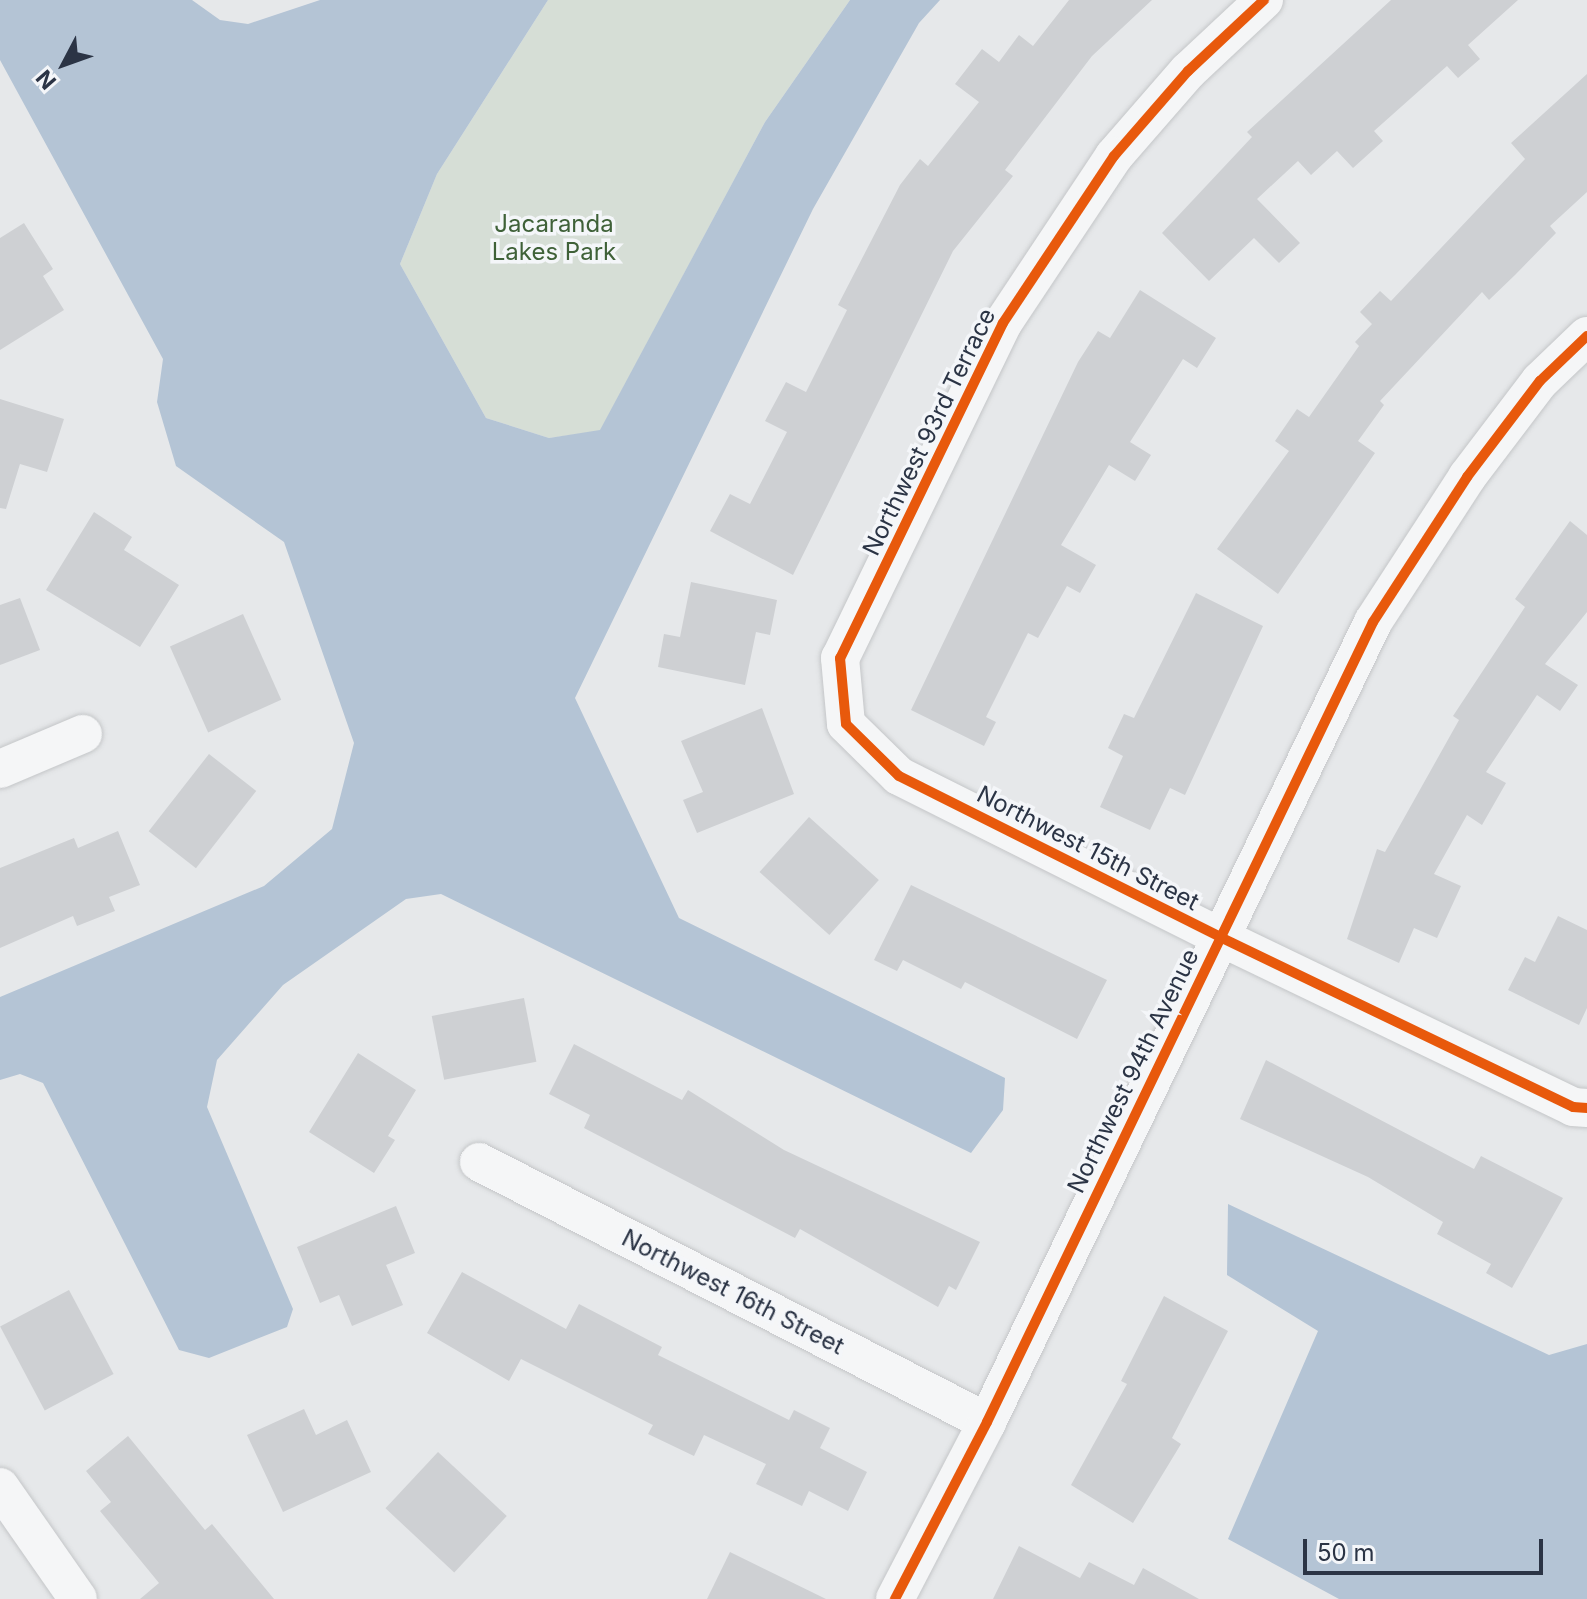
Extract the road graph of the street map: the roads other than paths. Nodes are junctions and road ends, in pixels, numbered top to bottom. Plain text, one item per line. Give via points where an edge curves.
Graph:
1 (1264, 0) edge
2 (1587, 336) edge
3 (846, 724) joint
4 (83, 734) dead end
5 (0, 769) edge
6 (1220, 937) junction
7 (1587, 1108) edge
8 (479, 1162) dead end
9 (987, 1422) junction
10 (0, 1487) edge
11 (78, 1599) edge
12 (895, 1599) edge

1 - 3 street, Northwest 93rd Terrace via 1188,71 1114,156 1003,323 840,658
2 - 6 street, Northwest 94th Avenue via 1540,381 1467,477 1373,622
3 - 6 street, Northwest 15th Street via 899,776
4 - 5 street
6 - 7 street, Northwest 15th Street via 1573,1107
6 - 9 street, Northwest 94th Avenue
8 - 9 street, Northwest 16th Street
9 - 12 street, Northwest 94th Avenue
10 - 11 street

